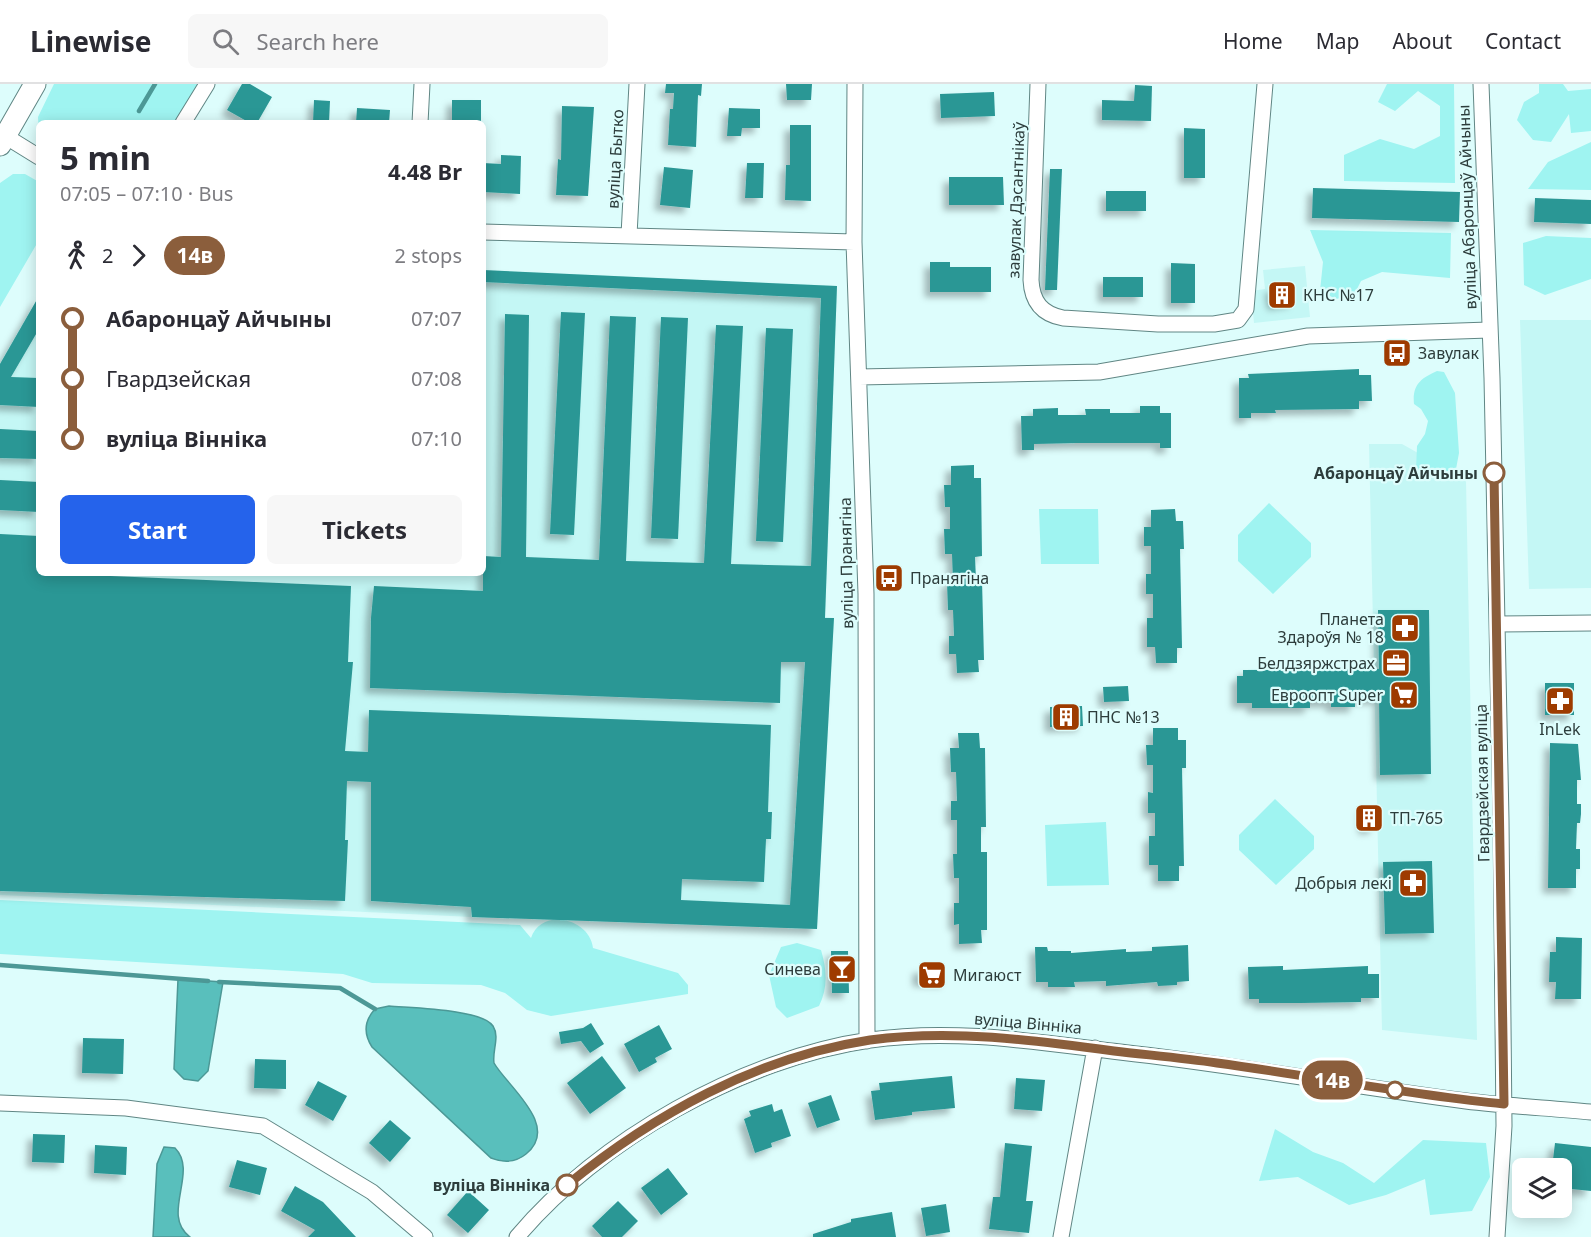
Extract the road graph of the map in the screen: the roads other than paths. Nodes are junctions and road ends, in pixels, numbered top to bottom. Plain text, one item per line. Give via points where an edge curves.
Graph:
1 (35, 84) edge
2 (207, 84) edge
3 (422, 84) edge
4 (637, 84) edge
5 (855, 84) edge
6 (1038, 84) edge
7 (1265, 84) edge
8 (1481, 84) edge
9 (185, 120) edge
10 (420, 120) edge
11 (3, 140) edge
12 (36, 156) edge
13 (486, 232) edge
14 (629, 235) junction
15 (855, 242) junction
16 (1490, 330) junction
17 (859, 377) junction
18 (1591, 623) edge
19 (1498, 624) junction
20 (867, 1041) junction
21 (1095, 1048) junction
22 (0, 1102) edge
23 (1504, 1104) junction
24 (1591, 1112) edge
25 (425, 1237) edge
26 (517, 1237) edge
27 (1061, 1237) edge
28 (1497, 1237) edge

1 - 11 highway
2 - 9 street
3 - 10 street
4 - 14 street, вуліца Бытко
5 - 15 street, вуліца Пранягіна
6 - 7 street, завулак Дэсантнікаў via 1031,288 1039,307 1056,317 1174,325 1221,324 1241,317 1247,304
8 - 16 street, вуліца Абаронцаў Айчыны
11 - 12 street
13 - 14 street
14 - 15 street
15 - 17 street, вуліца Пранягіна
16 - 17 street via 1308,336 1099,372
16 - 19 street, Гвардзейская вуліца
17 - 20 street, вуліца Пранягіна via 866,594
18 - 19 street
19 - 23 street, Гвардзейская вуліца
20 - 21 street, вуліца Вінніка via 970,1035
20 - 26 street, вуліца Вінніка via 787,1061 689,1102 602,1157 567,1185
21 - 23 street, вуліца Вінніка
21 - 27 street
22 - 25 street via 126,1108 264,1126 372,1192
23 - 24 street, вуліца Вінніка
23 - 28 street, Гвардзейская вуліца

